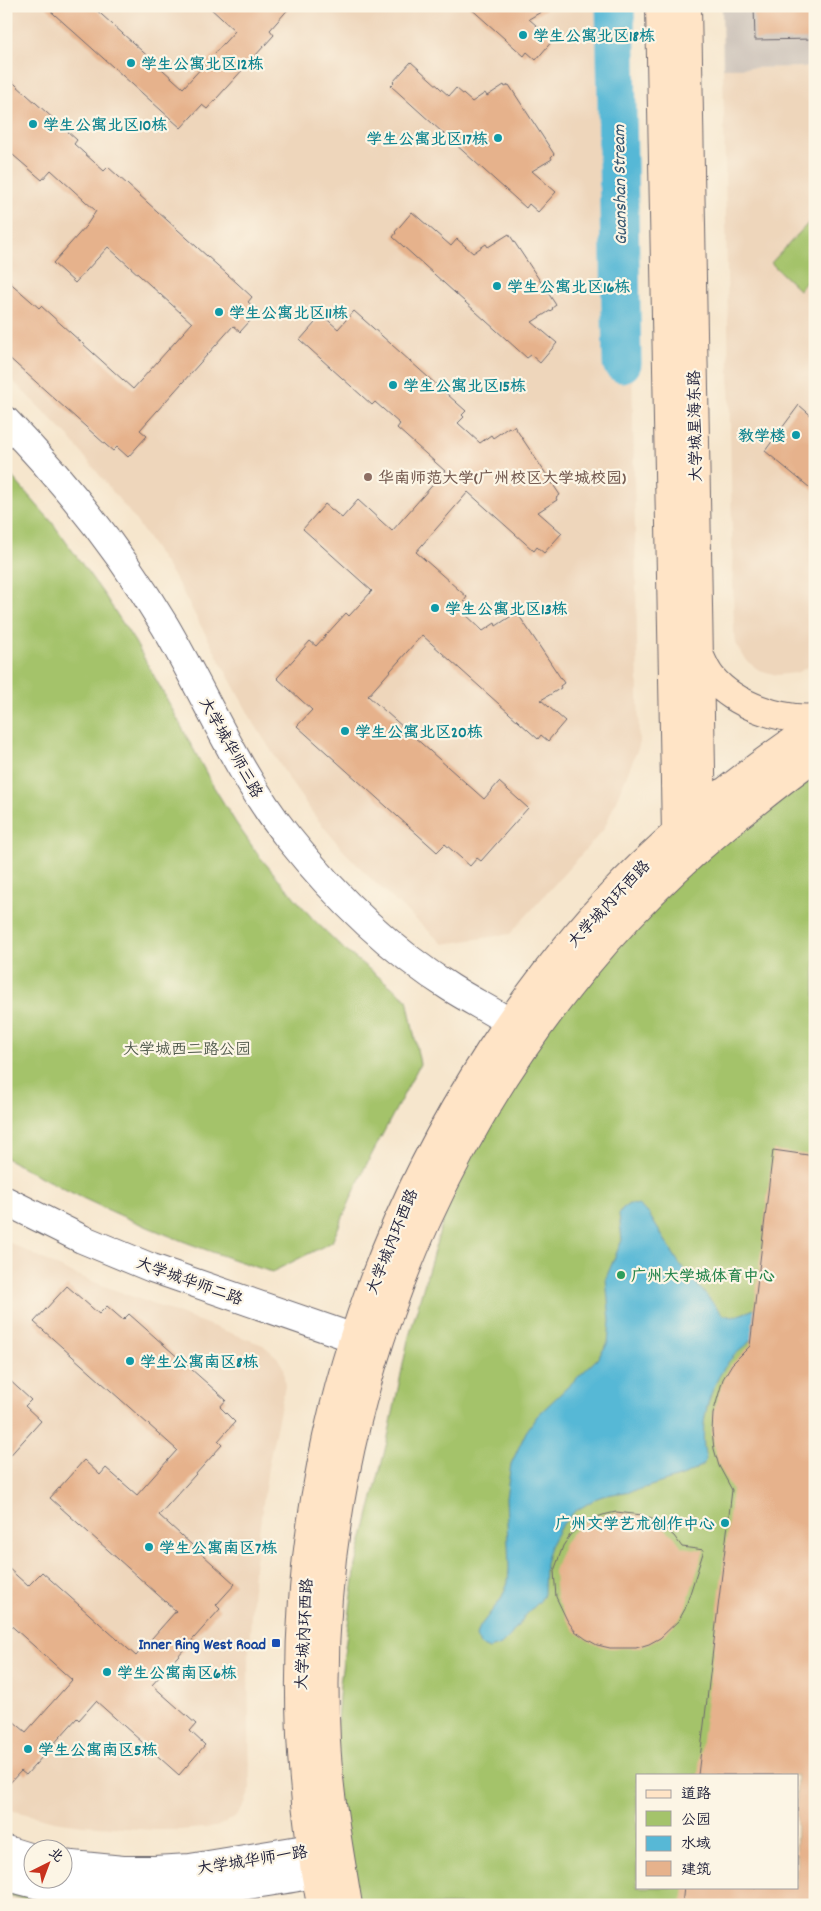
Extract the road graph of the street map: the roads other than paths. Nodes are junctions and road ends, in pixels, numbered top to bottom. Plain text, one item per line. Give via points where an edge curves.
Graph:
1 (660, 6) edge
2 (687, 6) edge
3 (6, 422) edge
4 (699, 653) junction
5 (815, 718) edge
6 (815, 726) edge
7 (815, 757) edge
8 (702, 812) junction
9 (676, 834) junction
10 (702, 845) junction
11 (509, 1022) junction
12 (6, 1201) edge
13 (353, 1338) junction
14 (379, 1346) junction
15 (6, 1850) edge
16 (22, 1855) edge
17 (340, 1855) junction
18 (313, 1860) junction
19 (72, 1865) edge
20 (6, 1876) edge
21 (321, 1905) edge
22 (348, 1905) edge

1 - 9 main road, 大学城星海东路
2 - 4 main road, 大学城星海东路
3 - 11 street, 大学城华师三路 via 77,499 134,577 193,675 241,767 264,804 304,856 338,896 393,945 449,987
4 - 5 main road via 713,679 744,702 785,717
4 - 8 main road, 大学城星海东路
6 - 8 main road, 大学城内环西路 via 758,766
7 - 10 main road, 大学城内环西路
8 - 9 main road, 大学城内环西路
8 - 10 main road, 大学城星海东路
9 - 11 main road, 大学城内环西路 via 639,867 572,941
10 - 14 main road, 大学城内环西路 via 658,886 592,958 531,1037 497,1089 438,1197 398,1290
11 - 13 main road, 大学城内环西路 via 464,1092 414,1185
12 - 13 street, 大学城华师二路 via 82,1239 152,1268
13 - 14 street, 大学城华师二路
13 - 18 main road, 大学城内环西路 via 313,1507 301,1622 300,1742
14 - 17 main road, 大学城内环西路 via 362,1402 339,1511 328,1624 326,1741
15 - 16 street
17 - 18 street, 大学城华师一路
17 - 22 main road, 大学城内环西路
18 - 19 street, 大学城华师一路 via 123,1870
18 - 20 street, 大学城华师一路 via 231,1888 155,1896 60,1890
18 - 21 main road, 大学城内环西路

